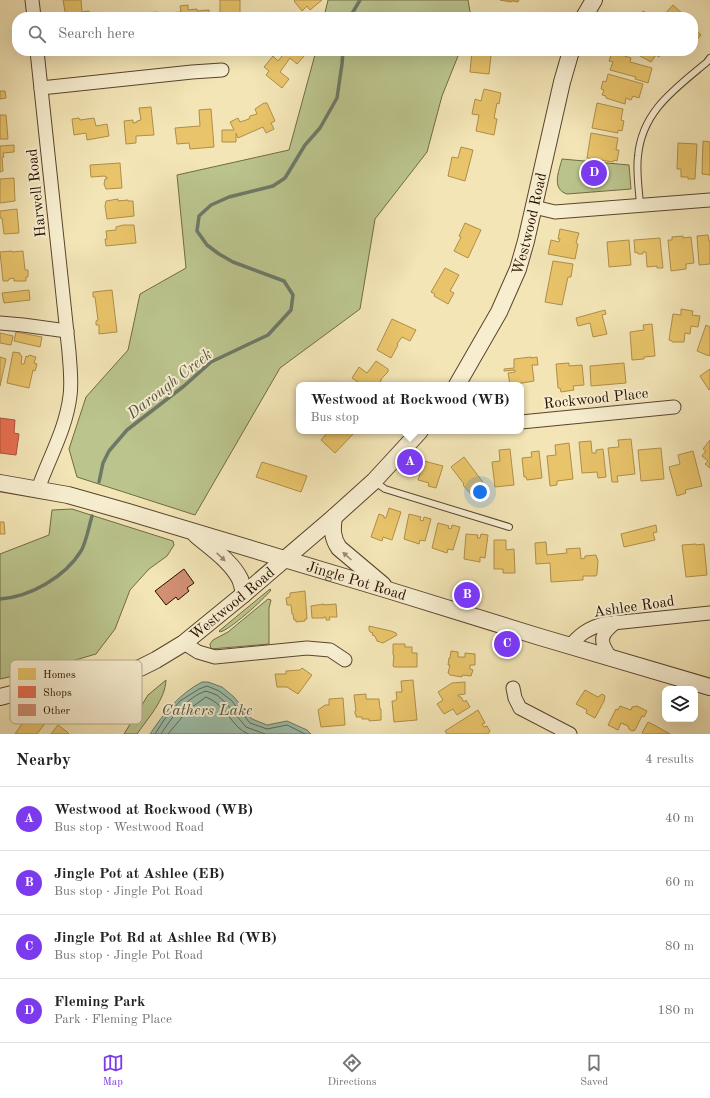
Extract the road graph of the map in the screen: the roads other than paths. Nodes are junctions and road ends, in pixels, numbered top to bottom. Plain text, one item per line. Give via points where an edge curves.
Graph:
1 (32, 0) edge
2 (594, 0) edge
3 (33, 12) edge
4 (587, 12) edge
5 (38, 56) edge
6 (569, 56) edge
7 (709, 61) edge
8 (222, 70) dead end
9 (41, 88) junction
10 (710, 200) edge
11 (640, 205) junction
12 (534, 208) junction
13 (0, 323) edge
14 (67, 332) junction
15 (459, 382) edge
16 (674, 407) dead end
17 (524, 422) edge
18 (417, 434) edge
19 (374, 481) junction
20 (0, 483) edge
21 (38, 489) junction
22 (334, 517) junction
23 (509, 527) dead end
24 (191, 531) junction
25 (285, 559) junction
26 (388, 590) junction
27 (244, 594) junction
28 (710, 613) edge
29 (616, 622) junction
30 (184, 644) junction
31 (570, 646) junction
32 (611, 658) junction
33 (345, 660) dead end
34 (142, 667) edge
35 (710, 687) edge
36 (513, 688) dead end
37 (10, 694) edge
38 (0, 697) edge
39 (570, 734) edge

1 - 3 street
2 - 4 street
5 - 9 street, Harwell Road
6 - 12 street, Westwood Road
7 - 11 lane via 665,97 645,127 638,156
8 - 9 street
9 - 14 street, Harwell Road
10 - 11 street
11 - 12 street via 555,212
12 - 15 street, Westwood Road via 514,280
13 - 14 street
14 - 21 street, Harwell Road via 71,385 69,401 60,436
16 - 17 street, Rockwood Place
18 - 19 street, Westwood Road
19 - 22 street, Westwood Road
19 - 23 lane via 385,489
20 - 21 street, Jingle Pot Road
21 - 24 street, Jingle Pot Road via 68,495
22 - 25 street, Westwood Road
26 -> 22 street via 339,548 332,534
24 - 25 street, Jingle Pot Road
24 -> 27 street via 233,569
25 - 26 street, Jingle Pot Road
25 - 27 street, Westwood Road
26 - 31 street, Jingle Pot Road
27 - 30 street, Westwood Road
28 - 29 street, Ashlee Road
29 - 31 street, Ashlee Road via 590,628 580,634
29 - 32 street via 606,630 602,640
30 - 33 street via 215,657 308,648 330,650
30 - 34 street, Westwood Road
31 - 32 street, Jingle Pot Road
32 - 35 street, Jingle Pot Road
36 - 39 street via 520,708
37 - 38 street, Westwood Road

